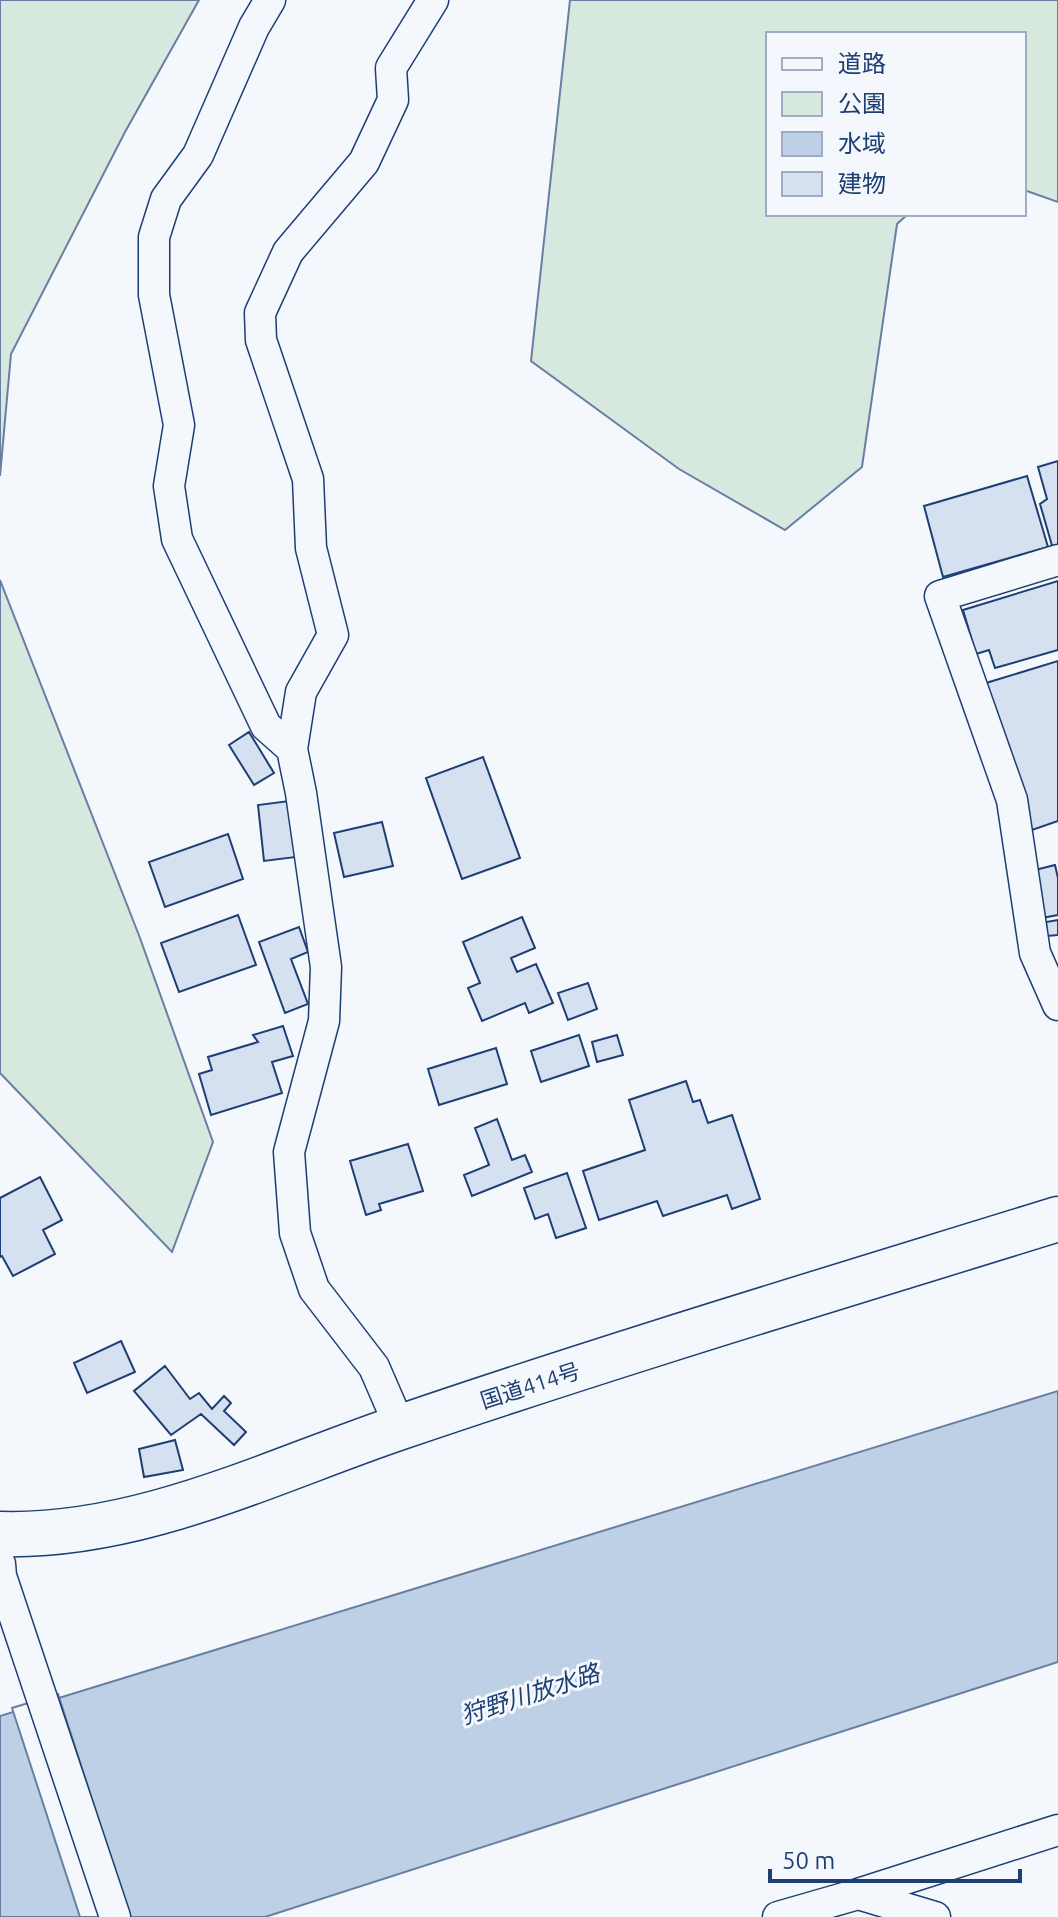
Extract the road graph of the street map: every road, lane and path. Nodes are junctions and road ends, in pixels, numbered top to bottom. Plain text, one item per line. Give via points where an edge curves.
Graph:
1 (270, 0) edge
2 (433, 0) edge
3 (1058, 560) edge
4 (292, 749) junction
5 (1058, 1005) edge
6 (1058, 1219) edge
7 (400, 1427) junction
8 (0, 1534) edge
9 (0, 1564) edge
10 (1058, 1830) edge
11 (858, 1894) junction
12 (115, 1917) edge
13 (778, 1917) edge
14 (935, 1917) edge

1 - 4 street via 198,155 166,199 154,237 154,295 179,425 169,486 177,539 266,726
2 - 4 street via 391,68 393,100 364,162 288,252 260,313 261,340 308,479 311,548 333,635 301,692
3 - 5 street via 940,596 1012,800 1035,953
4 - 7 street via 326,967 324,1021 289,1152 295,1233 314,1289 374,1367
6 - 7 highway, 国道414号
7 - 8 highway, 国道414号 via 141,1517 35,1535
9 - 12 street
10 - 11 street
11 - 13 street
11 - 14 street

